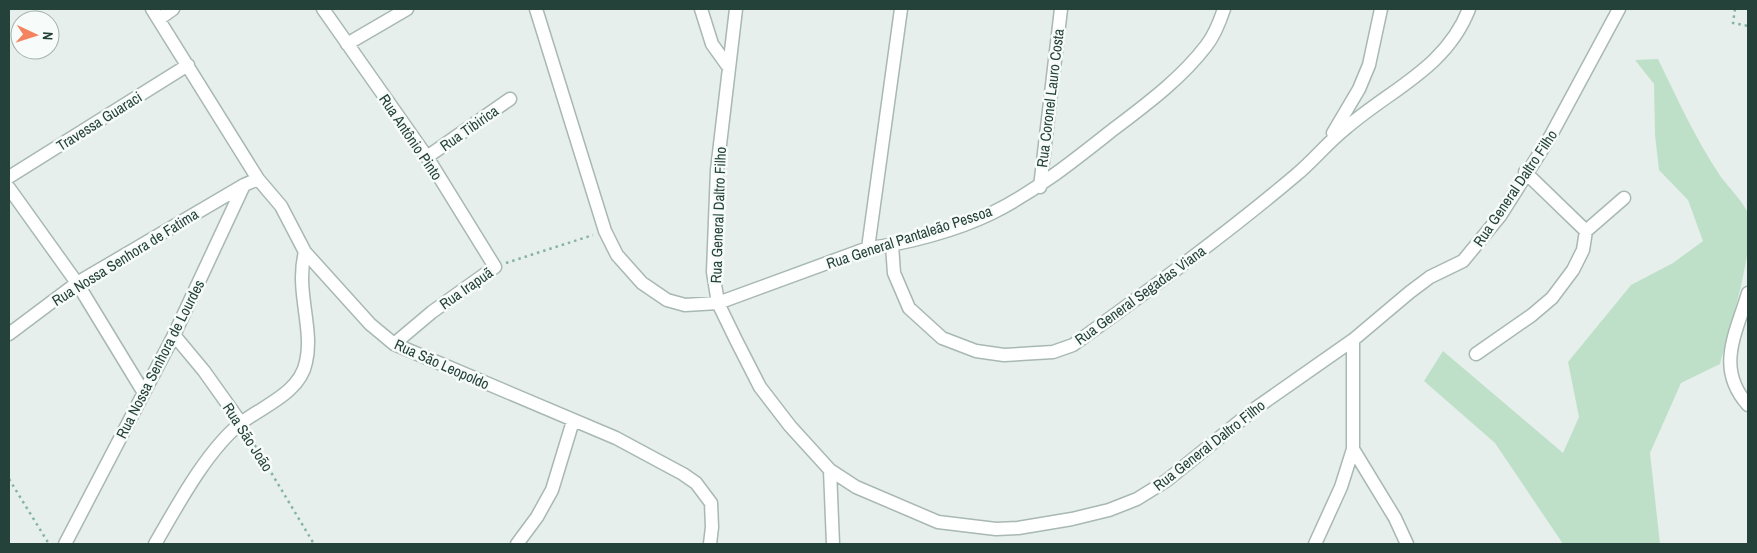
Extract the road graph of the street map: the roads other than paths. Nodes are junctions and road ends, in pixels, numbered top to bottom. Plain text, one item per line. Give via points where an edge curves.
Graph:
1 (174, 9) edge
2 (323, 9) edge
3 (407, 9) edge
4 (536, 9) edge
5 (701, 9) edge
6 (736, 9) edge
7 (901, 9) edge
8 (1061, 9) edge
9 (1224, 9) edge
10 (1381, 9) edge
11 (1469, 9) edge
12 (1618, 9) edge
13 (156, 14) edge
14 (347, 44) junction
15 (188, 65) junction
16 (728, 65) junction
17 (510, 99) dead end
18 (1327, 144) junction
19 (427, 158) junction
20 (1525, 172) junction
21 (9, 177) edge
22 (258, 179) junction
23 (244, 185) junction
24 (1040, 187) junction
25 (9, 188) edge
26 (1624, 198) dead end
27 (1586, 231) junction
28 (892, 245) junction
29 (868, 248) junction
30 (304, 252) junction
31 (495, 267) joint
32 (77, 283) junction
33 (1748, 293) edge
34 (718, 303) junction
35 (9, 334) edge
36 (174, 334) junction
37 (1353, 340) junction
38 (394, 344) junction
39 (1476, 354) dead end
40 (144, 393) junction
41 (1748, 405) edge
42 (573, 421) junction
43 (241, 423) junction
44 (1353, 448) junction
45 (830, 470) junction
46 (65, 544) edge
47 (155, 544) edge
48 (517, 544) edge
49 (710, 544) edge
50 (833, 544) edge
51 (1314, 544) edge
52 (1407, 544) edge

1 - 13 street
2 - 14 street, Rua Antônio Pinto
3 - 14 street
4 - 34 street, Rua General Pantaleão Pessoa via 605,231 617,255 642,283 667,300 684,305
5 - 16 street via 712,44
6 - 16 street, Rua General Daltro Filho
7 - 29 street
8 - 24 street, Rua Coronel Lauro Costa
9 - 24 street, Rua General Pantaleão Pessoa via 1208,45 1183,72
10 - 18 street, Rua General Segadas Viana via 1369,65 1360,89
11 - 18 street, Rua General Segadas Viana via 1432,65
12 - 20 street, Rua General Daltro Filho via 1550,136
13 - 15 street, Rua São Leopoldo
14 - 19 street, Rua Antônio Pinto
15 - 21 street, Travessa Guaraci
15 - 22 street, Rua São Leopoldo
16 - 34 street, Rua General Daltro Filho via 717,170 713,272
17 - 19 street, Rua Tibirica
18 - 28 street, Rua General Segadas Viana via 1298,173 1213,242 1073,344 1053,352 1004,356 976,351 942,338 909,308 894,273
19 - 31 street, Rua Antônio Pinto
20 - 27 street
20 - 37 street, Rua General Daltro Filho via 1500,216 1464,261 1430,277
22 - 23 street
22 - 30 street, Rua São Leopoldo via 281,206
23 - 32 street, Rua Nossa Senhora de Fatima
23 - 36 street, Rua Nossa Senhora de Lourdes
24 - 28 street, Rua General Pantaleão Pessoa via 990,213
25 - 32 street
26 - 27 street
27 - 39 street via 1583,250 1573,270 1552,298
28 - 29 street, Rua General Pantaleão Pessoa
29 - 34 street, Rua General Pantaleão Pessoa
30 - 38 street, Rua São Leopoldo via 370,324
30 - 43 street via 301,283 306,362 299,380
31 - 38 street, Rua Irapuã
32 - 35 street, Rua Nossa Senhora de Fatima
32 - 40 street
33 - 41 street via 1730,356 1730,374
34 - 45 street, Rua General Daltro Filho via 760,387
36 - 40 street, Rua Nossa Senhora de Lourdes
36 - 43 street, Rua São João
37 - 44 street
37 - 45 street, Rua General Daltro Filho via 1256,408 1166,481 1136,499 1081,517 996,529 938,522 856,487
38 - 42 street, Rua São Leopoldo
40 - 46 street, Rua Nossa Senhora de Lourdes
42 - 48 street via 552,490
42 - 49 street, Rua São Leopoldo via 616,438 696,483 711,503
43 - 47 street via 194,478
44 - 51 street via 1341,487
44 - 52 street
45 - 50 street

